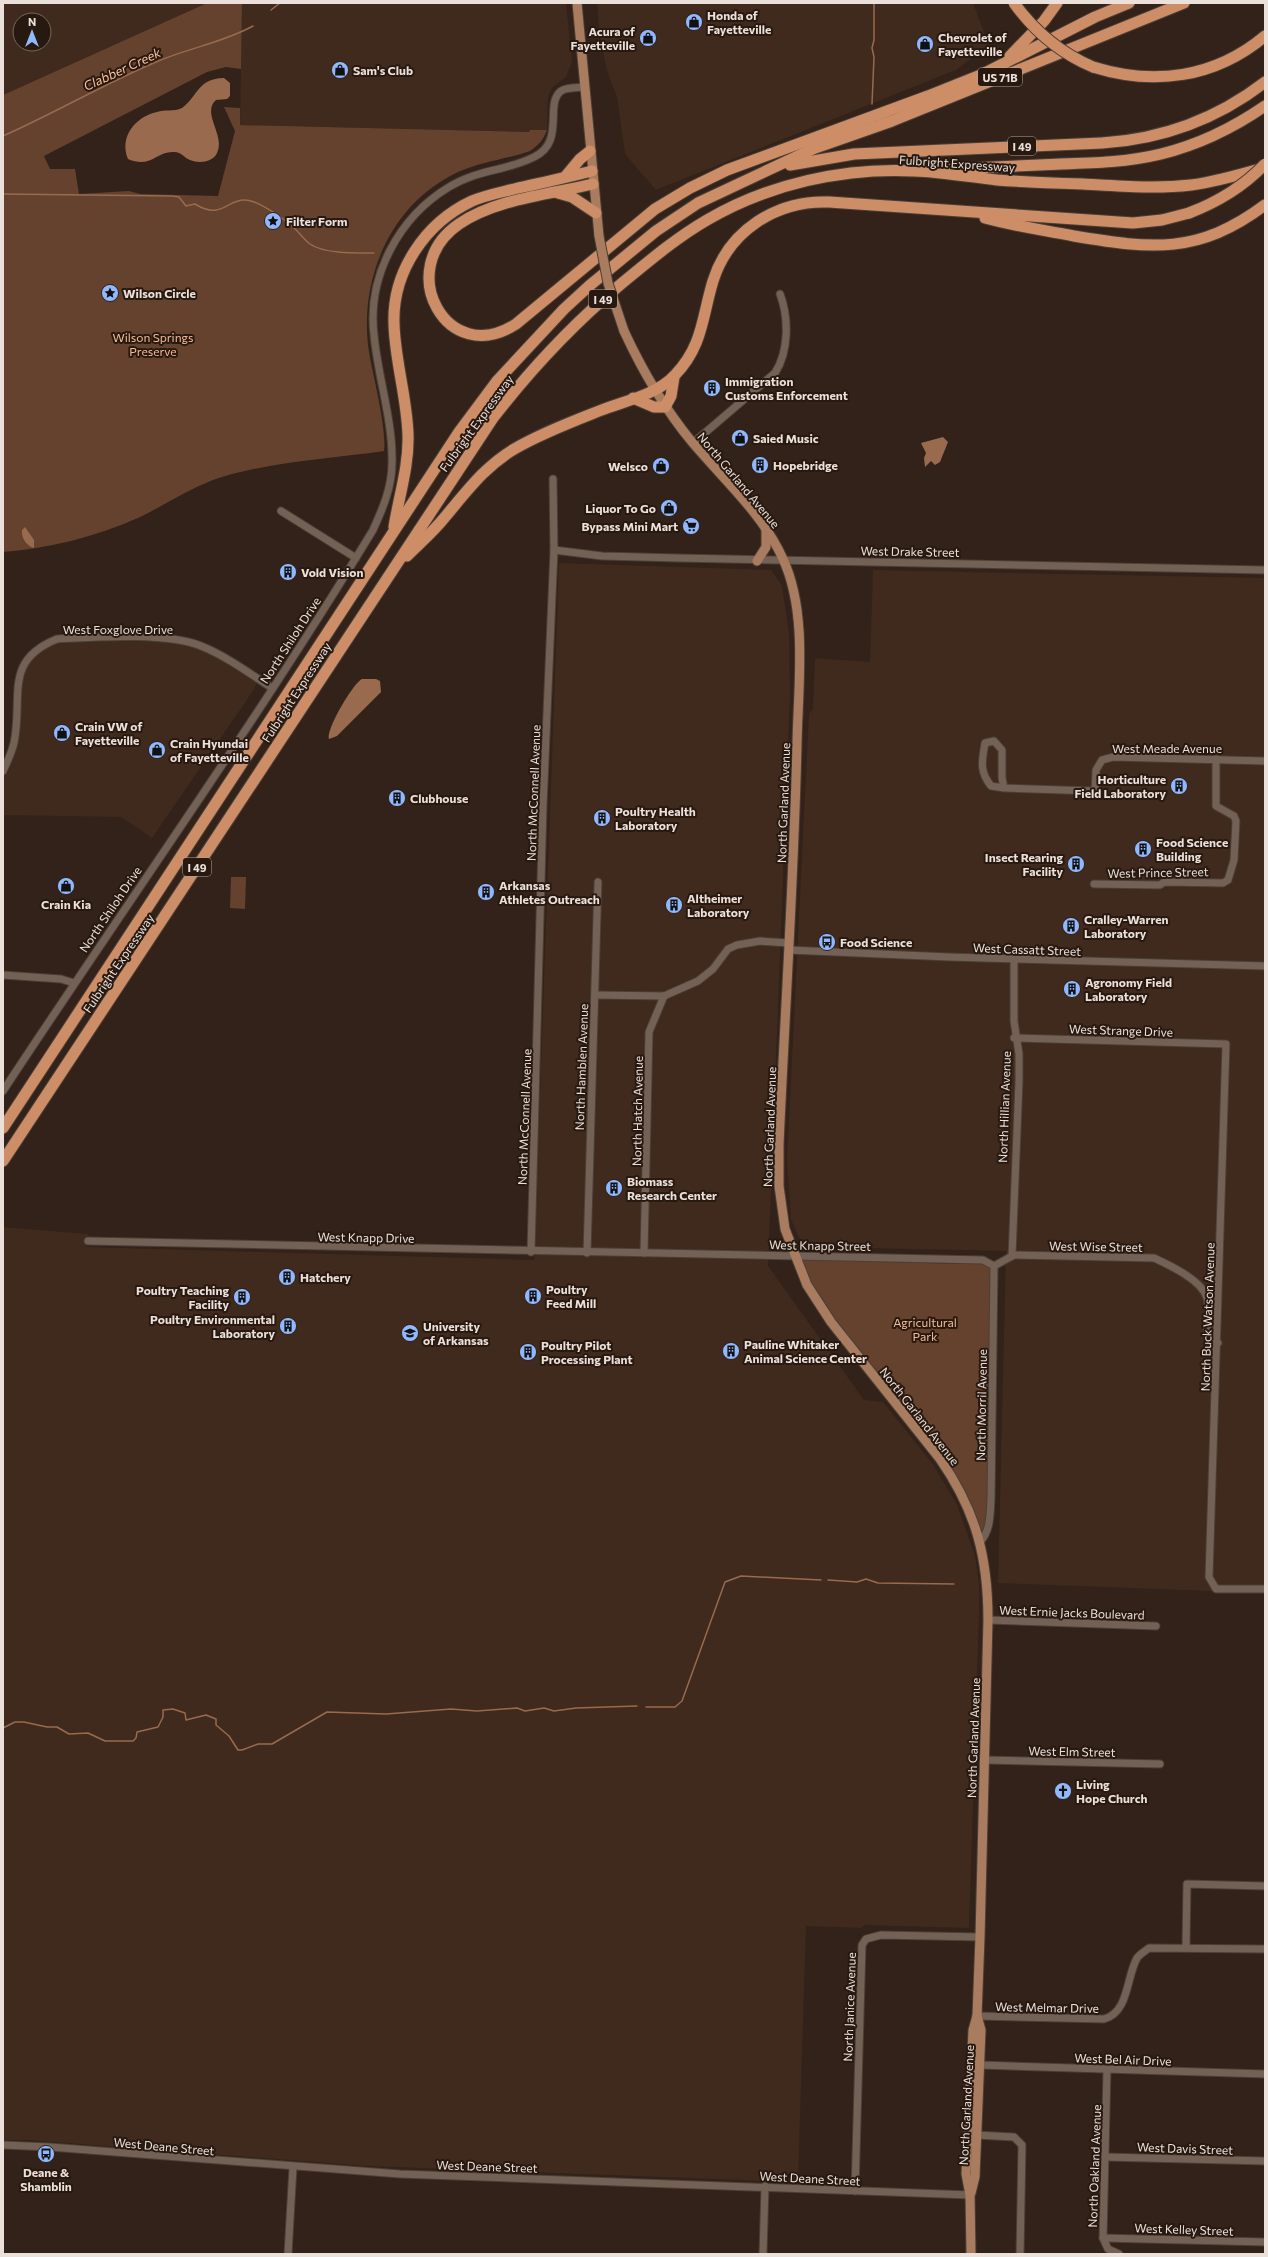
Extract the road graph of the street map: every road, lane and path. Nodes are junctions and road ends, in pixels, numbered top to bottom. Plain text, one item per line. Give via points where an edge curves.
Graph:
1 (577, 3) edge
2 (1014, 3) edge
3 (1057, 3) edge
4 (1129, 3) edge
5 (1184, 3) edge
6 (1265, 36) edge
7 (1002, 63) junction
8 (1265, 82) edge
9 (584, 87) junction
10 (1265, 106) edge
11 (590, 151) junction
12 (1265, 166) edge
13 (592, 171) junction
14 (915, 171) junction
15 (767, 172) junction
16 (565, 178) junction
17 (593, 184) junction
18 (555, 193) junction
19 (1265, 205) edge
20 (957, 211) junction
21 (596, 213) junction
22 (780, 294) dead end
23 (674, 377) junction
24 (653, 390) junction
25 (633, 398) junction
26 (665, 407) junction
27 (692, 443) junction
28 (554, 479) dead end
29 (281, 511) dead end
30 (766, 530) junction
31 (393, 532) junction
32 (554, 550) junction
33 (356, 558) junction
34 (757, 560) junction
35 (784, 560) junction
36 (1265, 570) edge
37 (391, 572) junction
38 (272, 688) junction
39 (1216, 759) junction
40 (1265, 761) edge
41 (3, 771) edge
42 (1004, 788) junction
43 (598, 882) dead end
44 (1094, 884) dead end
45 (789, 947) junction
46 (1014, 959) junction
47 (1265, 966) edge
48 (3, 975) edge
49 (74, 983) junction
50 (595, 995) junction
51 (664, 996) junction
52 (1015, 1038) junction
53 (1226, 1044) joint
54 (3, 1091) edge
55 (3, 1128) edge
56 (3, 1161) edge
57 (88, 1241) dead end
58 (531, 1252) junction
59 (586, 1253) junction
60 (644, 1253) junction
61 (794, 1254) junction
62 (1012, 1256) junction
63 (994, 1266) junction
64 (1218, 1344) junction
65 (980, 1542) junction
66 (1265, 1590) edge
67 (988, 1620) junction
68 (1156, 1626) dead end
69 (984, 1760) junction
70 (1160, 1764) dead end
71 (1265, 1886) edge
72 (980, 1937) junction
73 (1186, 1947) junction
74 (1265, 1949) edge
75 (977, 2016) junction
76 (980, 2065) junction
77 (1107, 2070) junction
78 (1265, 2074) edge
79 (976, 2135) junction
80 (3, 2145) edge
81 (1105, 2157) junction
82 (1265, 2161) edge
83 (293, 2167) junction
84 (765, 2186) junction
85 (855, 2191) junction
86 (970, 2195) junction
87 (1102, 2238) junction
88 (1265, 2242) edge
89 (288, 2254) edge
90 (763, 2254) edge
91 (971, 2254) edge
92 (1020, 2254) edge
93 (1119, 2254) edge

1 - 9 main road, North Garland Avenue
2 - 6 highway, bridge via 1034,28 1054,46 1093,67 1134,77 1178,77 1205,70 1230,60
3 - 7 highway via 1040,26
4 - 7 highway
5 - 15 highway, Fulbright Expressway / US 71B via 892,121 815,148
7 - 18 highway via 928,96 753,160 696,185 655,209 516,324 502,332 477,335 464,332 451,324 436,308 428,283 430,264 443,238 461,223 488,209
8 - 15 highway, I 49 via 1206,118 1142,138 854,154 809,161
9 - 11 main road, North Garland Avenue
9 - 33 street, North Shiloh Drive via 567,88 557,95 552,135 542,152 525,161 474,174 449,187 426,204 408,222 390,252 377,286 373,326 391,442 391,476 379,518
10 - 14 highway, I 49 via 1230,128 1196,143 1129,160
11 - 13 main road, North Garland Avenue
11 - 16 highway
12 - 14 highway, Fulbright Expressway via 1230,178 1192,185 1136,187 998,180
12 - 20 highway, bridge via 1235,190 1205,208 1162,220 1133,223
13 - 16 highway
13 - 17 main road, North Garland Avenue
14 - 37 highway, Fulbright Expressway / I 49 via 832,176 770,192 709,219 662,250 576,324 513,392 475,444
15 - 31 highway, Fulbright Expressway / I 49 via 720,192 676,217 619,261 564,309 515,360 487,394
16 - 31 highway via 496,194 463,206 432,228 406,266 398,291 394,323 407,417 408,449
17 - 18 highway
17 - 21 main road, North Garland Avenue
18 - 21 highway via 572,197
19 - 20 highway via 1233,227 1212,235 1176,244 1155,246 1120,244 1005,224
20 - 23 highway via 818,202 790,206 763,218 738,238 722,259 712,282 698,342
21 - 24 main road, North Garland Avenue, bridge via 608,283 624,332
22 - 27 street via 785,308 785,347 776,373
23 - 24 highway
23 - 26 highway via 671,396
24 - 25 highway
24 - 26 main road, North Garland Avenue
25 - 26 highway via 654,407
25 - 37 highway via 543,434 502,457 480,476 444,519
26 - 27 main road, North Garland Avenue
27 - 30 main road, North Garland Avenue
28 - 32 street, North McConnell Avenue
29 - 33 street
30 - 34 main road via 766,547
30 - 35 main road, North Garland Avenue
31 - 55 highway, Fulbright Expressway / I 49
32 - 34 street, West Drake Street via 602,556
32 - 58 street, North McConnell Avenue via 543,806
33 - 38 street, North Shiloh Drive
34 - 35 street, West Drake Street
35 - 36 street, West Drake Street
35 - 45 main road, North Garland Avenue via 797,604 799,642
37 - 56 highway, Fulbright Expressway / I 49
38 - 41 street, West Foxglove Drive via 212,651 185,641 158,638 58,640 44,645 33,653 19,675 16,735
38 - 49 street, North Shiloh Drive via 174,838
39 - 40 street, West Meade Avenue
39 - 42 street, West Meade Avenue via 1113,757 1102,760 1096,770 1095,791
39 - 44 street, West Prince Street via 1216,806 1234,816 1236,820 1231,874 1223,883
42 - 42 street via 991,786 983,776 985,743 994,741 1002,750
43 - 50 street, North Hamblen Avenue
45 - 46 street, West Cassatt Street
45 - 51 street, West Cassatt Street via 760,942 737,945 728,949 712,969 698,981
45 - 61 main road, North Garland Avenue via 779,1186 785,1229
46 - 47 street, West Cassatt Street
46 - 52 street, North Hillian Avenue
48 - 49 street via 61,979
49 - 54 street, North Shiloh Drive
50 - 51 street
50 - 59 street, North Hamblen Avenue via 592,1015
51 - 60 street, North Hatch Avenue via 649,1032
52 - 53 street, West Strange Drive
52 - 62 street, North Hillian Avenue via 1019,1054 1019,1081
53 - 64 street, North Buck Watson Avenue
57 - 58 street, West Knapp Drive
58 - 59 street, West Knapp Drive
59 - 60 street, West Knapp Drive
60 - 61 street, West Knapp Street
61 - 63 street, West Knapp Street via 984,1260
61 - 65 main road, North Garland Avenue via 807,1285 831,1322 947,1470 964,1500
62 - 63 street, West Wise Street
62 - 64 street, West Wise Street via 1154,1258 1193,1280 1207,1298 1207,1336
63 - 65 street, North Morril Avenue via 991,1498 989,1527
64 - 66 street, North Buck Watson Avenue via 1209,1577 1216,1589
65 - 67 main road, North Garland Avenue via 987,1575
67 - 68 street, West Ernie Jacks Boulevard
67 - 69 main road, North Garland Avenue
69 - 70 street, West Elm Street
69 - 72 main road, North Garland Avenue
71 - 73 street via 1186,1884
72 - 75 main road, North Garland Avenue
72 - 85 street, North Janice Avenue via 881,1935 866,1939 862,1945
73 - 74 street, West Melmar Drive
73 - 75 street, West Melmar Drive via 1149,1948 1138,1958 1122,2002 1111,2017 1104,2019
75 - 76 main road, North Garland Avenue via 981,2030
75 - 86 main road, North Garland Avenue via 973,2030 967,2134 966,2177
76 - 77 street, West Bel Air Drive
76 - 79 main road, North Garland Avenue
77 - 78 street, West Bel Air Drive
77 - 81 street, North Oakland Avenue
79 - 86 main road, North Garland Avenue via 975,2177
79 - 92 street via 1014,2137 1022,2145
80 - 83 street, West Deane Street
81 - 82 street, West Davis Street
81 - 87 street, North Oakland Avenue
83 - 84 street, West Deane Street via 406,2174
83 - 89 street
84 - 85 street, West Deane Street
84 - 90 street
85 - 86 street, West Deane Street
86 - 91 main road, North Garland Avenue
87 - 88 street, West Kelley Street
87 - 93 street, North Oakland Avenue via 1108,2249

